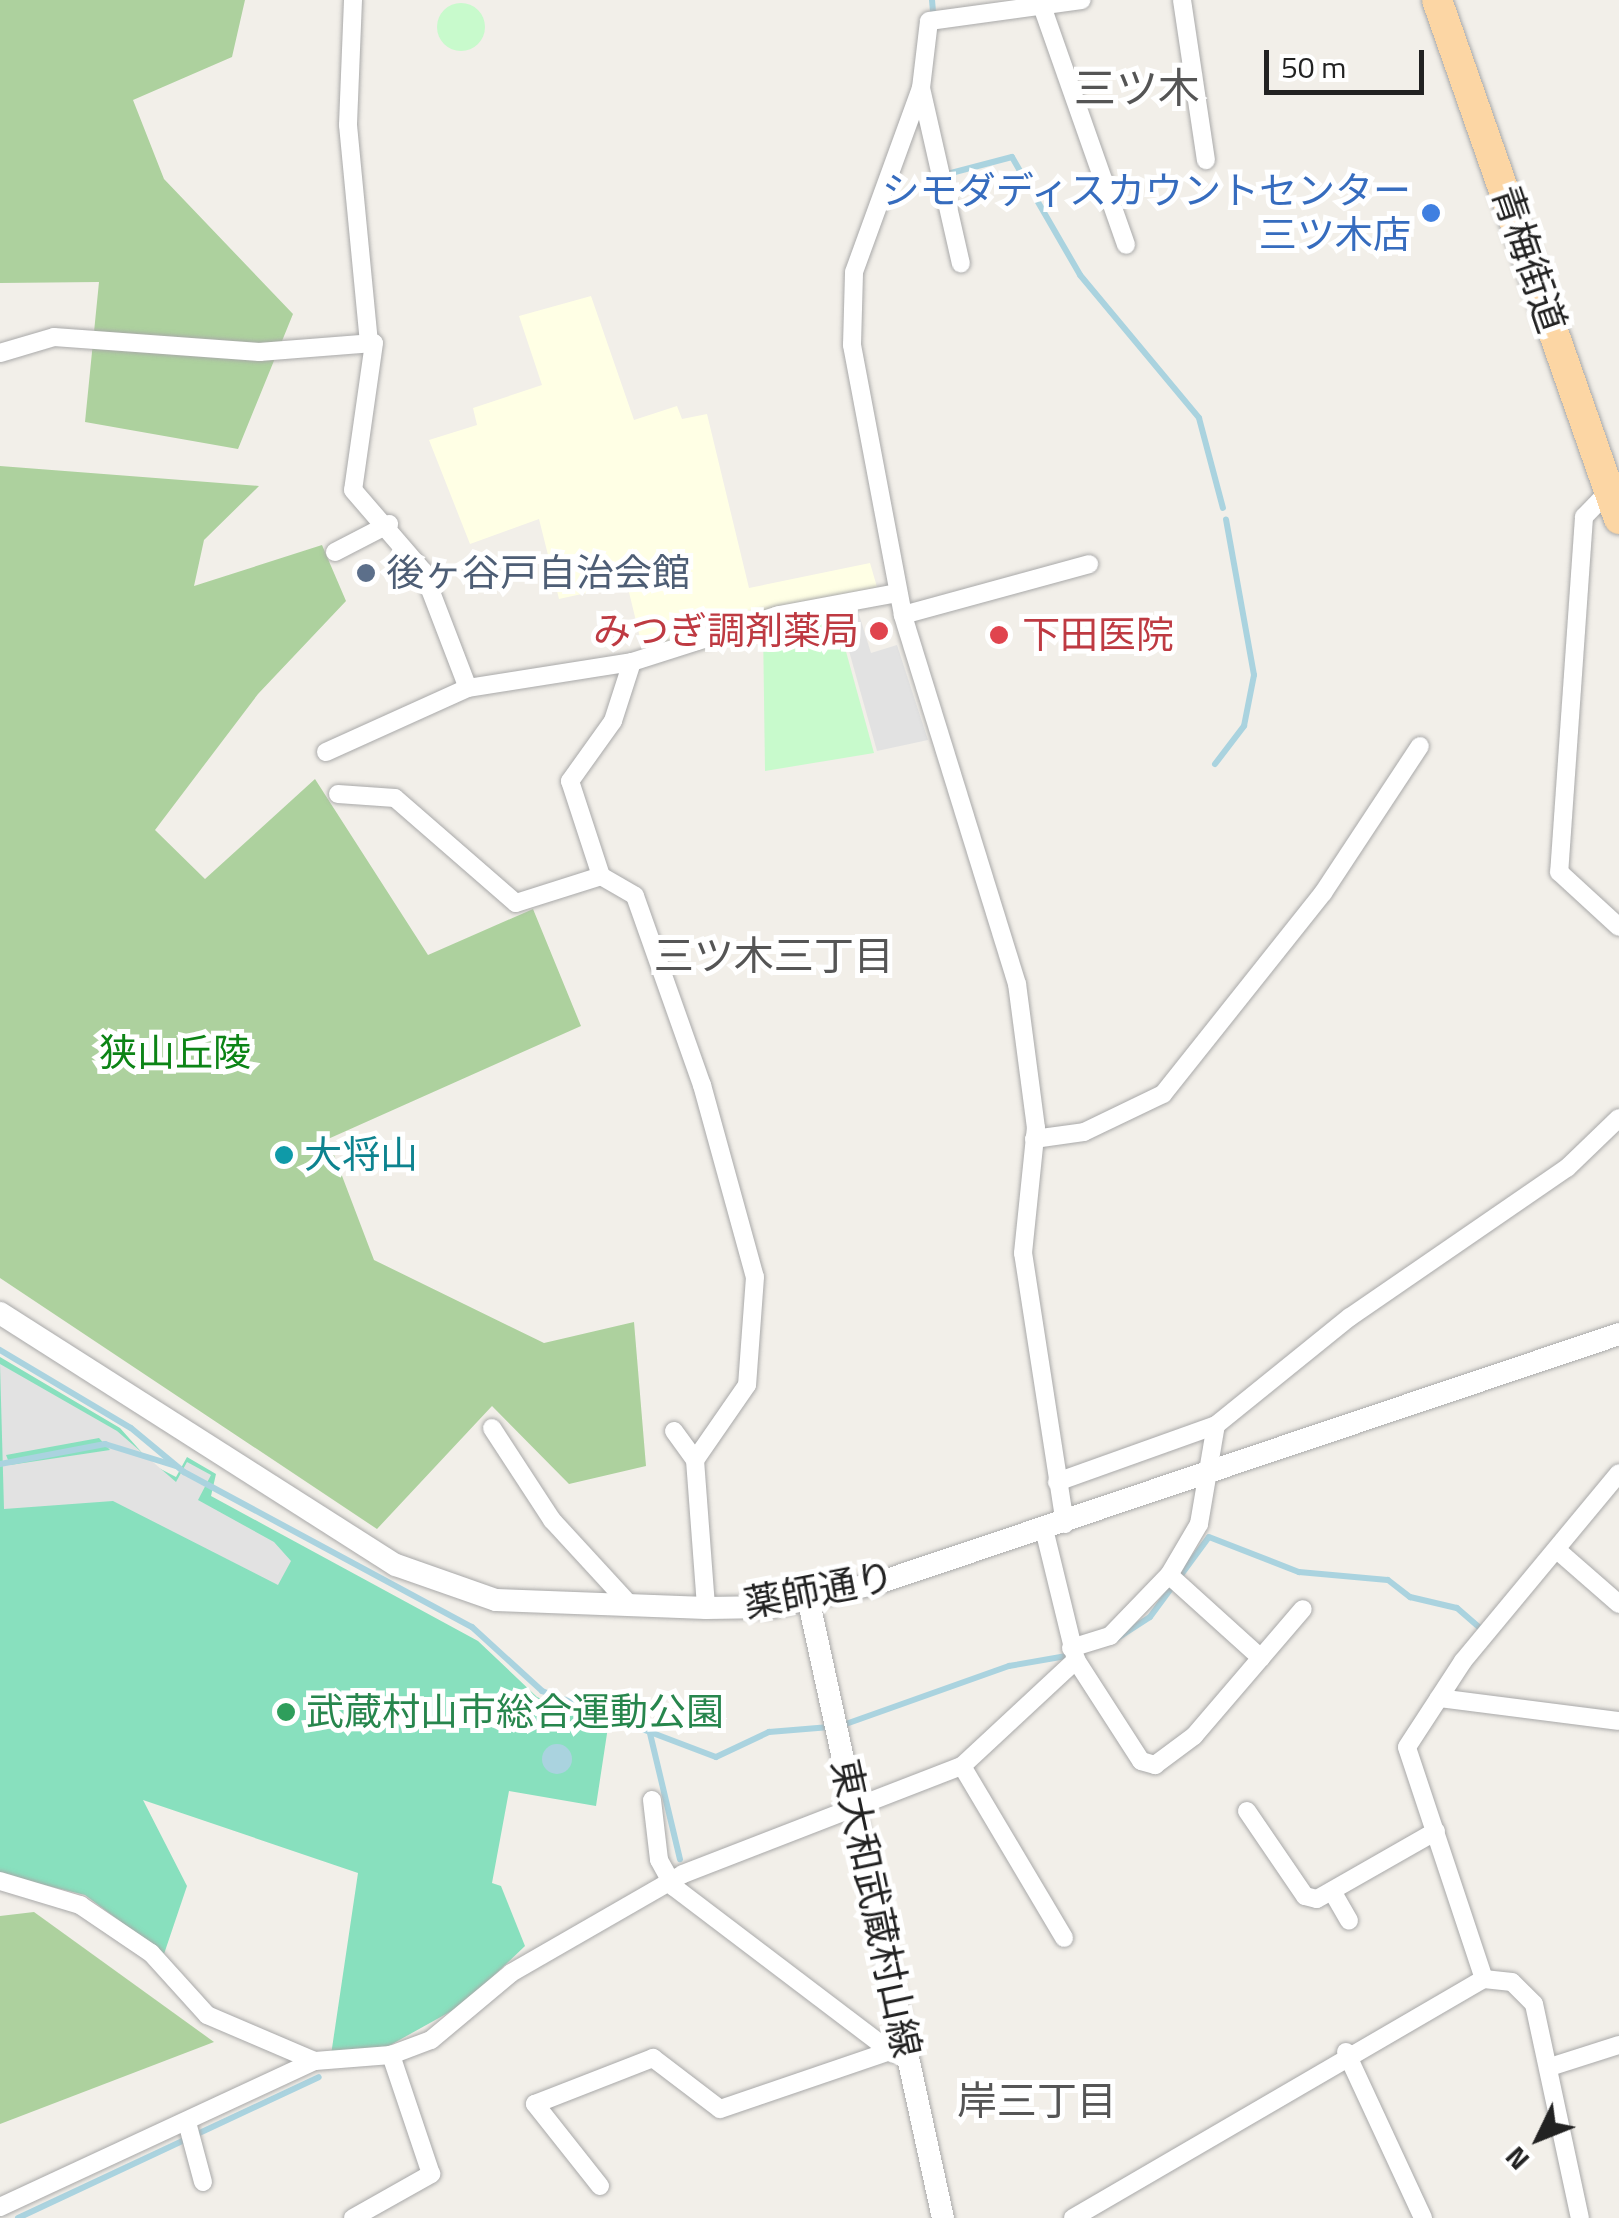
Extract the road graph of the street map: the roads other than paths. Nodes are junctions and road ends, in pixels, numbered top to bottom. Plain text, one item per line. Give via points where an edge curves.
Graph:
1 (353, 0) edge
2 (1082, 0) edge
3 (1182, 0) edge
4 (1436, 0) edge
5 (1043, 9) junction
6 (921, 88) junction
7 (1206, 160) dead end
8 (1126, 245) dead end
9 (961, 264) dead end
10 (369, 344) junction
11 (0, 353) edge
12 (1616, 509) edge
13 (389, 524) junction
14 (335, 552) dead end
15 (1089, 564) dead end
16 (898, 593) junction
17 (903, 615) junction
18 (632, 662) junction
19 (468, 688) junction
20 (1420, 746) dead end
21 (326, 752) dead end
22 (338, 794) dead end
23 (600, 876) junction
24 (1619, 927) edge
25 (1619, 1118) edge
26 (1034, 1139) junction
27 (0, 1313) edge
28 (1619, 1334) edge
29 (1216, 1424) junction
30 (492, 1428) dead end
31 (674, 1432) dead end
32 (695, 1460) junction
33 (1212, 1472) junction
34 (1619, 1473) edge
35 (1057, 1482) junction
36 (1054, 1527) junction
37 (1557, 1550) junction
38 (1168, 1575) junction
39 (808, 1598) junction
40 (1619, 1604) edge
41 (631, 1606) junction
42 (706, 1608) junction
43 (1304, 1609) dead end
44 (1074, 1654) junction
45 (1261, 1658) junction
46 (1439, 1698) junction
47 (1619, 1720) edge
48 (962, 1766) junction
49 (652, 1800) dead end
50 (852, 1802) junction
51 (1247, 1811) dead end
52 (1436, 1831) junction
53 (0, 1881) edge
54 (674, 1886) junction
55 (1332, 1891) junction
56 (1349, 1921) dead end
57 (1064, 1938) dead end
58 (1484, 1980) junction
59 (1619, 2045) edge
60 (890, 2050) junction
61 (1346, 2052) junction
62 (391, 2055) junction
63 (315, 2061) junction
64 (910, 2066) junction
65 (1553, 2066) junction
66 (190, 2134) junction
67 (203, 2182) dead end
68 (600, 2186) dead end
69 (0, 2207) edge
70 (353, 2218) edge
71 (943, 2218) edge
72 (1074, 2218) edge
73 (1424, 2218) edge
74 (1580, 2218) edge

1 - 10 street via 348,125
2 - 5 street
3 - 7 street
4 - 12 main road, 青梅街道
5 - 6 street via 929,21
5 - 8 street
6 - 9 street
6 - 16 street via 854,272 852,345
10 - 11 street via 258,352 54,338
10 - 13 street via 370,401 350,473 353,490
12 - 24 street via 1584,518 1559,872
13 - 14 street
13 - 19 street via 423,571
15 - 17 street
16 - 17 street
16 - 18 street via 780,615
17 - 26 street via 1010,946
18 - 19 street
18 - 23 street via 613,720 570,781
19 - 21 street
20 - 26 street via 1324,893 1163,1094 1084,1132
22 - 23 street via 395,798 516,903
23 - 32 street via 635,896 702,1085 755,1277 747,1385
25 - 29 street via 1567,1168 1350,1317
26 - 35 street via 1023,1253
27 - 41 street, 薬師通り via 396,1565 496,1600
28 - 33 street, 薬師通り
29 - 33 street
29 - 35 street
30 - 41 street via 552,1520
31 - 32 street
32 - 42 street
33 - 36 street, 薬師通り
33 - 38 street via 1199,1524
34 - 37 street
35 - 36 street
36 - 39 street, 薬師通り
36 - 44 street
37 - 40 street
37 - 46 street
38 - 44 street via 1110,1636
38 - 45 street
39 - 42 street, 薬師通り
39 - 50 street, 東大和武蔵村山線
41 - 42 street, 薬師通り
43 - 45 street
44 - 45 street via 1141,1761 1154,1766 1194,1736
44 - 48 street
46 - 47 street
46 - 52 street via 1406,1747
48 - 50 street
48 - 57 street
49 - 54 street via 660,1860
50 - 54 street
50 - 64 street, 東大和武蔵村山線
51 - 55 street via 1306,1896
52 - 55 street
52 - 58 street
53 - 63 street via 80,1905 151,1953 207,2015
54 - 60 street
54 - 62 street via 562,1941 430,2040
55 - 56 street
58 - 61 street
58 - 65 street via 1523,1990
59 - 65 street
60 - 64 street
60 - 68 street via 720,2109 653,2058 535,2104
61 - 72 street
61 - 73 street
62 - 63 street
62 - 70 street via 431,2174
63 - 66 street
64 - 71 street, 東大和武蔵村山線
65 - 74 street via 1552,2108
66 - 67 street
66 - 69 street

